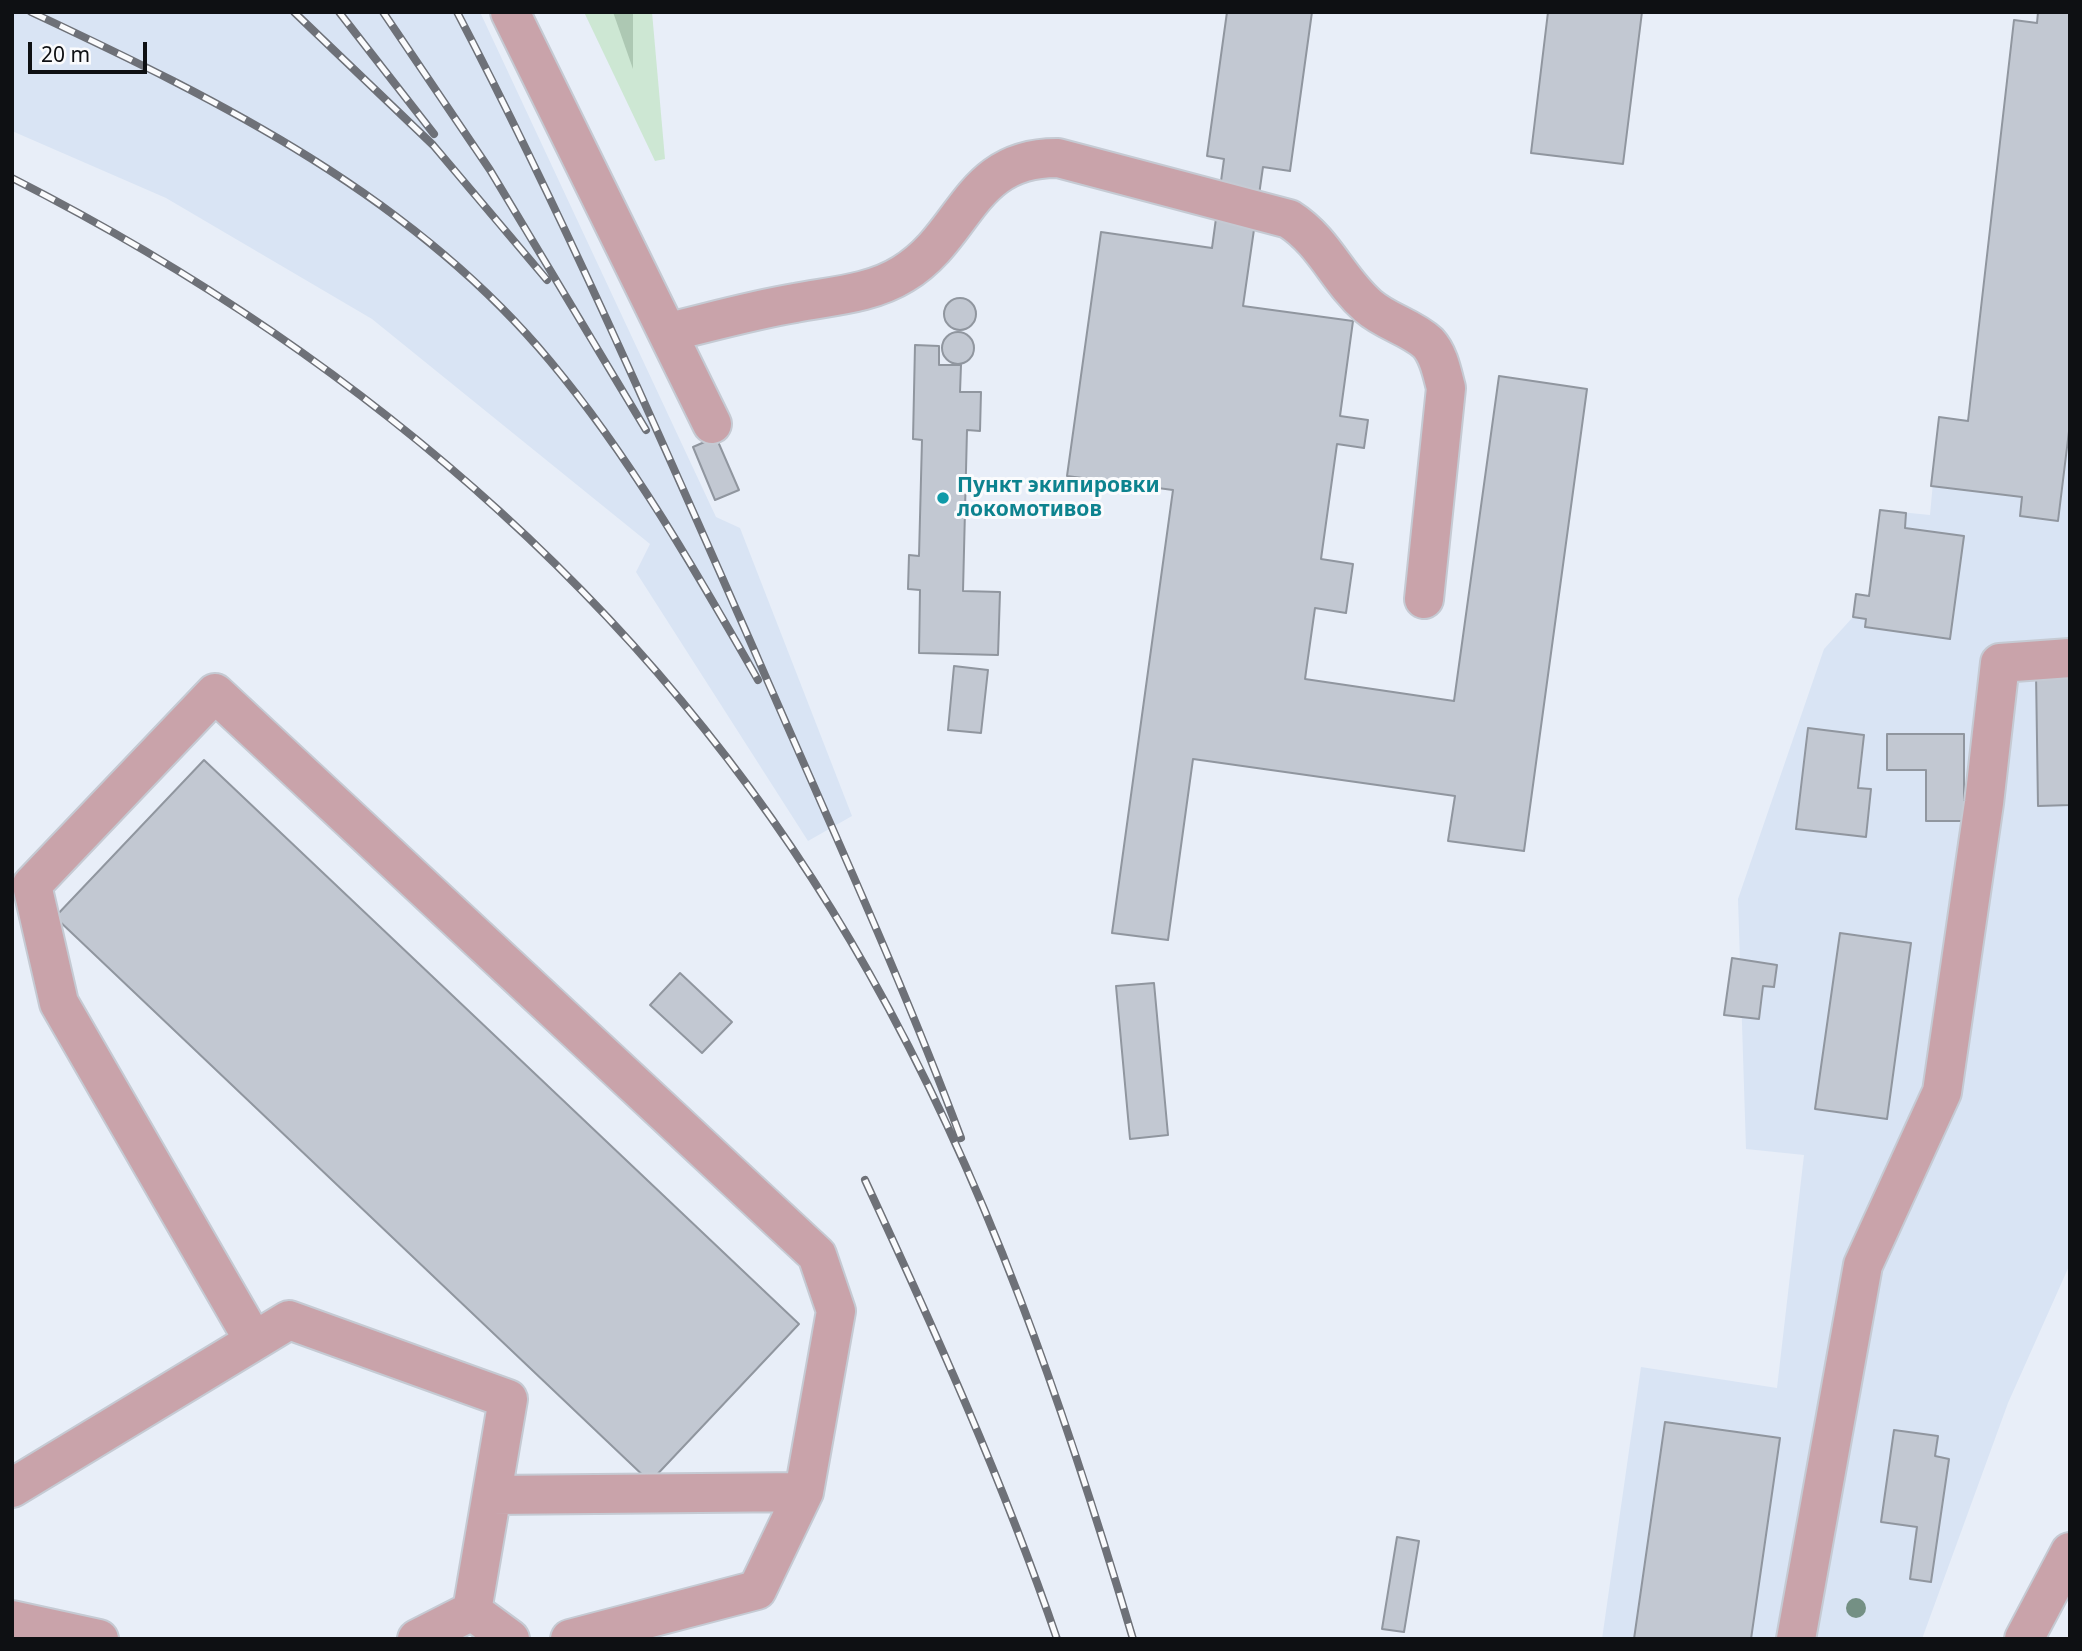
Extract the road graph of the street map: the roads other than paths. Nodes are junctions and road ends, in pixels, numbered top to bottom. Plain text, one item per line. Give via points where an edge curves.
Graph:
1 (510, 12) edge
2 (669, 332) junction
3 (712, 424) dead end
4 (1424, 599) dead end
5 (2070, 658) edge
6 (254, 1341) junction
7 (12, 1488) edge
8 (803, 1492) junction
9 (492, 1495) junction
10 (2070, 1552) edge
11 (471, 1611) junction
12 (12, 1620) edge
13 (99, 1639) edge
14 (417, 1639) edge
15 (510, 1639) edge
16 (570, 1639) edge
17 (1796, 1639) edge
18 (2024, 1639) edge

1 - 2 lane
2 - 3 lane
2 - 4 lane via 854,293 900,276 922,262 984,184 1023,161 1058,158 1289,219 1318,242 1367,305 1392,324 1416,333 1440,364 1446,388
5 - 17 lane via 2000,663 1942,1092 1863,1265
6 - 7 lane
6 - 8 lane via 59,1003 32,885 215,693 817,1255 836,1311
6 - 9 lane via 289,1320 508,1399
8 - 9 lane
8 - 16 lane via 757,1590
9 - 11 lane
10 - 18 lane
11 - 14 lane
11 - 15 lane
12 - 13 lane

